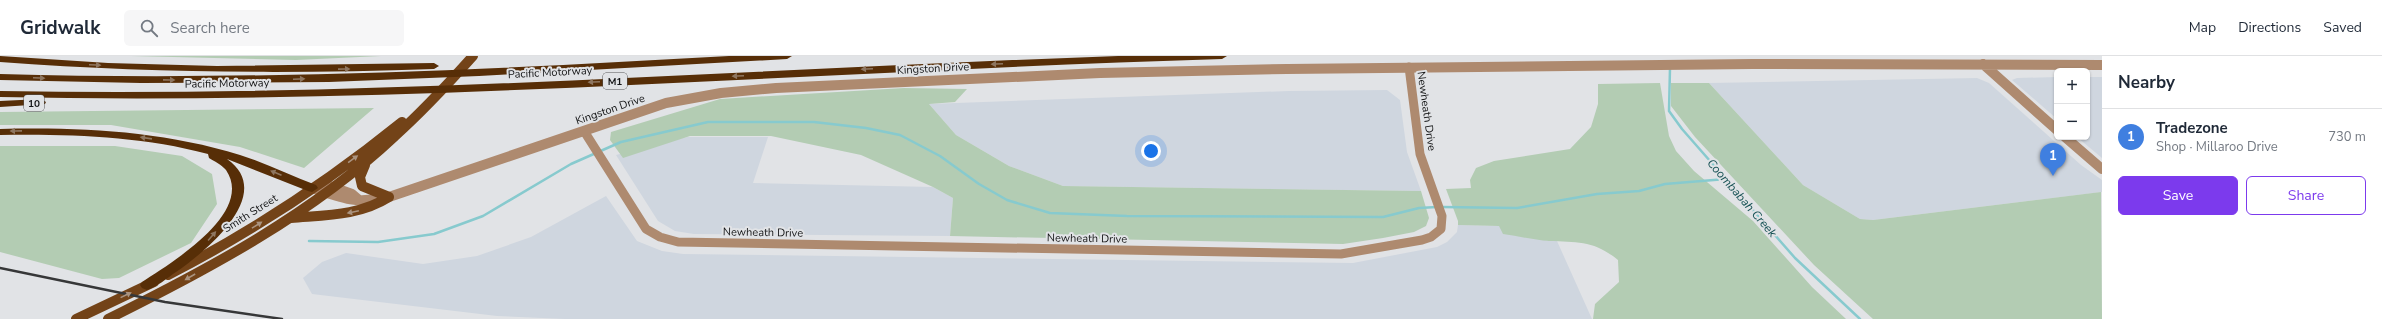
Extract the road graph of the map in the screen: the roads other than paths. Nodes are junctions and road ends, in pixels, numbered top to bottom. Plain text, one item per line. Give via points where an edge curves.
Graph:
1 (473, 56) edge
2 (787, 56) edge
3 (1222, 56) edge
4 (0, 59) edge
5 (617, 64) junction
6 (1983, 64) junction
7 (2102, 65) edge
8 (1409, 67) junction
9 (0, 77) edge
10 (0, 94) edge
11 (67, 96) junction
12 (0, 104) edge
13 (424, 108) junction
14 (2054, 127) edge
15 (584, 131) junction
16 (0, 132) edge
17 (2068, 140) edge
18 (205, 149) junction
19 (368, 161) junction
20 (2102, 169) edge
21 (317, 185) junction
22 (329, 190) junction
23 (389, 197) junction
24 (283, 220) junction
25 (147, 285) junction
26 (76, 319) edge
27 (108, 319) edge

1 - 13 main road, Smith Street
2 - 5 highway, Pacific Motorway / M1
3 -> 11 highway, Pacific Motorway / M1 via 430,91 192,97
4 -> 5 highway via 133,67 274,69 587,61
9 -> 5 highway, Pacific Motorway / M1 via 286,79 464,73
6 - 7 street, Kingston Drive
6 - 8 street, Kingston Drive
6 - 14 street
8 - 15 street, Kingston Drive via 1061,74 759,89 702,95 666,103
8 - 15 street, Newheath Drive via 1420,154 1442,216 1442,229 1431,237 1341,254 678,242 660,237 646,229
10 - 11 highway, Pacific Motorway / M1
11 - 12 highway, 10 via 33,103
13 - 19 main road, Smith Street
21 -> 13 main road, Smith Street
15 - 23 street, Kingston Drive
18 -> 16 highway via 120,135 64,131
17 - 20 street
21 -> 18 highway
25 -> 18 highway via 201,247 233,207 238,183 233,171
19 - 22 main road, Smith Street
19 - 23 main road via 360,174 362,186
21 - 22 street, Kingston Drive
25 -> 21 main road, Smith Street via 218,248
22 - 23 street, Kingston Drive via 344,200
22 - 24 main road, Smith Street
23 -> 24 main road via 375,206 351,213 302,216
24 -> 27 main road, Smith Street via 185,280
26 -> 25 main road, Smith Street

